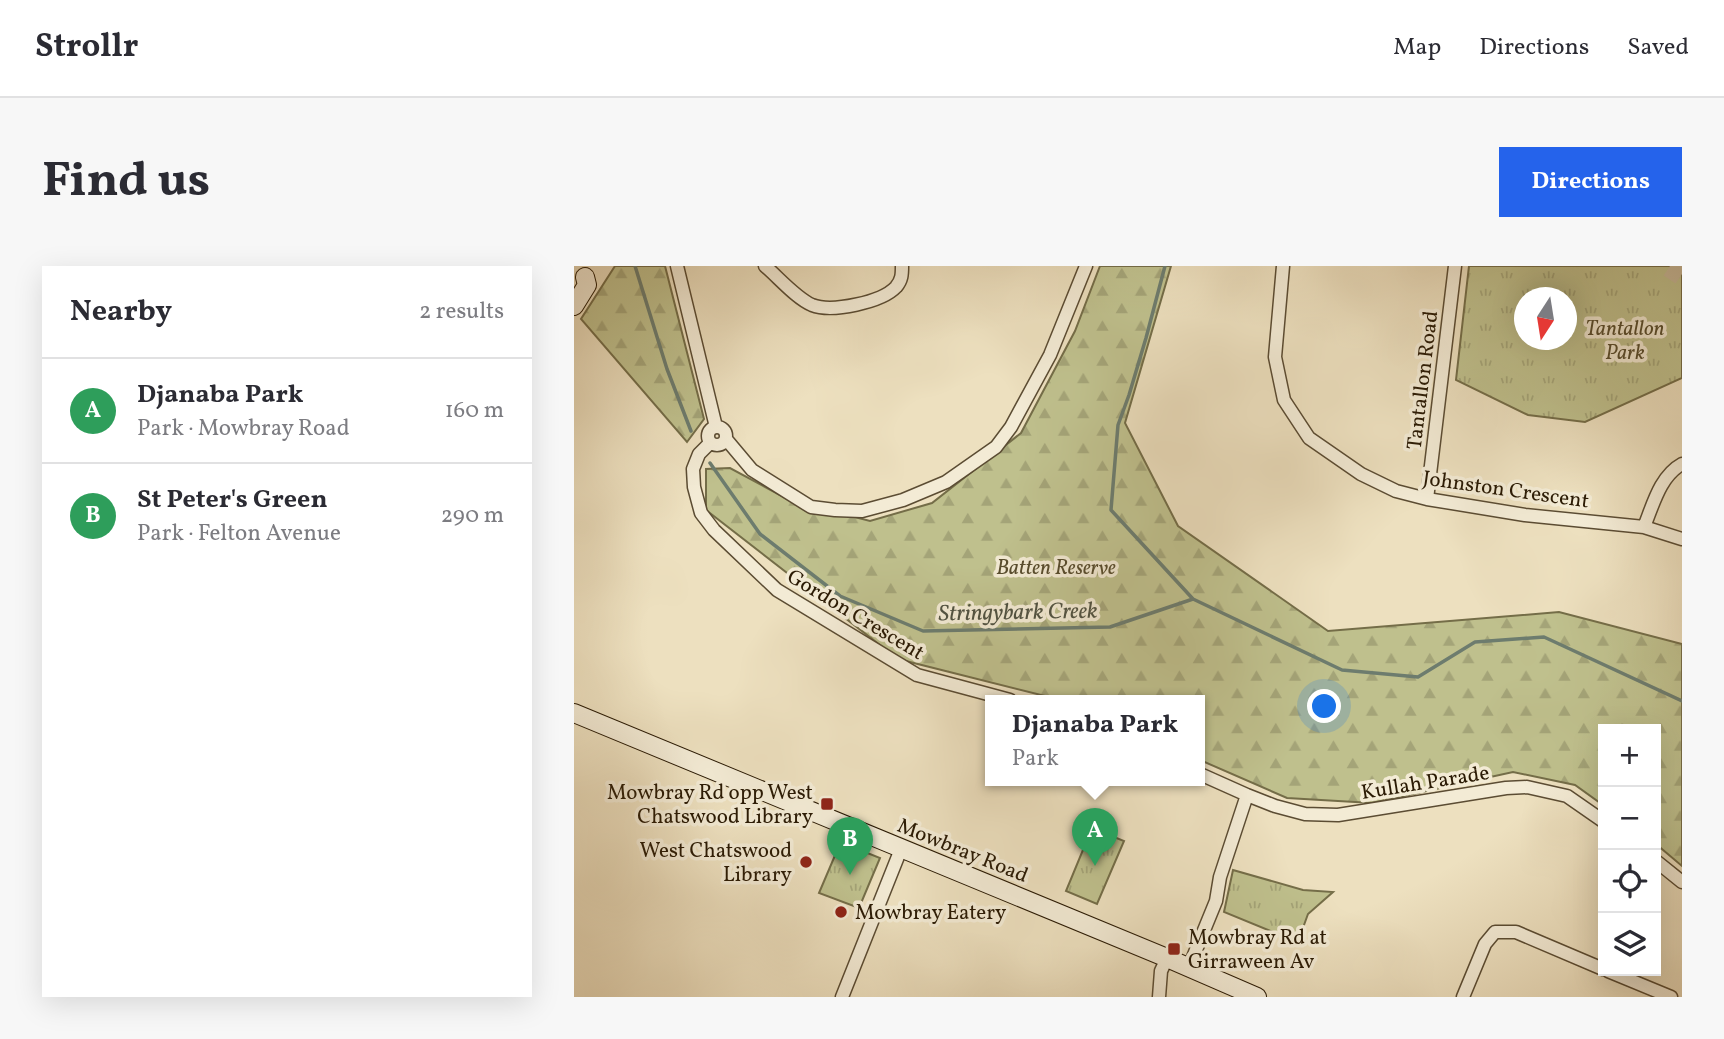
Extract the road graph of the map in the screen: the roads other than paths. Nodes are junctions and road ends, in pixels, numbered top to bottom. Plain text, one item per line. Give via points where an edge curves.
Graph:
1 (677, 266) edge
2 (765, 266) edge
3 (902, 266) edge
4 (1086, 266) edge
5 (1283, 266) edge
6 (1455, 266) edge
7 (584, 275) edge
8 (574, 306) edge
9 (716, 427) junction
10 (726, 439) junction
11 (710, 443) junction
12 (1682, 464) edge
13 (1427, 499) junction
14 (1644, 527) junction
15 (1682, 539) edge
16 (991, 695) edge
17 (574, 713) edge
18 (1205, 776) edge
19 (1247, 795) junction
20 (1598, 817) edge
21 (901, 849) junction
22 (1661, 865) edge
23 (1682, 882) edge
24 (1167, 958) junction
25 (1189, 967) junction
26 (1598, 967) edge
27 (1620, 976) edge
28 (842, 997) edge
29 (1159, 997) edge
30 (1257, 997) edge
31 (1464, 997) edge
32 (1671, 997) edge

1 - 9 street
2 - 3 street via 814,306 842,307 888,294 898,285
4 - 10 street via 1050,355 1012,427 996,447 946,482 862,511 811,507 752,470
5 - 13 street, Johnston Crescent via 1275,357 1284,400 1295,419 1308,438 1361,474
6 - 13 street, Tantallon Road
7 - 8 main road via 587,285
9 - 10 street via 724,430
9 - 11 street via 708,433
10 - 11 street via 719,445
11 - 16 street, Gordon Crescent via 693,469 701,513 777,590 917,675
12 - 14 street via 1668,475
13 - 14 street, Johnston Crescent
14 - 15 street, Johnston Crescent
17 - 21 main road, Mowbray Road
18 - 19 street
19 - 20 street, Kullah Parade via 1305,814 1338,815 1527,787 1567,796
19 - 25 street via 1216,901
21 - 24 main road, Mowbray Road
21 - 28 street
22 - 23 street
24 - 25 main road, Mowbray Road
24 - 29 street
25 - 30 main road, Mowbray Road
26 - 31 street via 1516,932 1495,932 1485,944
27 - 32 street

